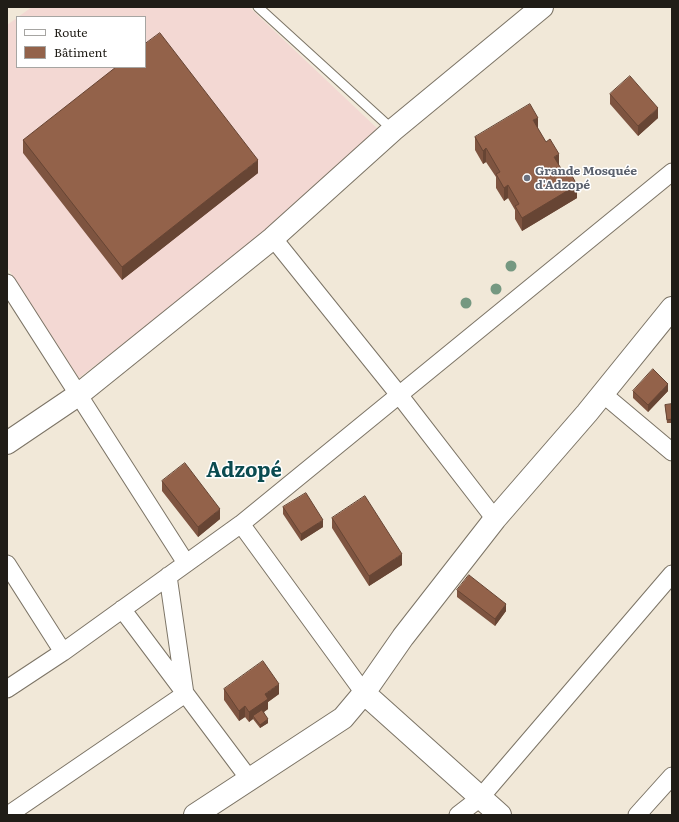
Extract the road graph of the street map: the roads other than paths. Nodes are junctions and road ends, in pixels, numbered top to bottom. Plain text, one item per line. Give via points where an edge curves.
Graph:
1 (258, 7) edge
2 (540, 8) edge
3 (393, 130) junction
4 (672, 172) edge
5 (273, 238) junction
6 (7, 283) edge
7 (672, 308) edge
8 (603, 394) junction
9 (78, 395) junction
10 (400, 396) junction
11 (7, 443) edge
12 (672, 452) edge
13 (495, 519) junction
14 (241, 524) junction
15 (186, 563) junction
16 (7, 564) edge
17 (672, 574) edge
18 (168, 576) junction
19 (122, 609) junction
20 (63, 652) junction
21 (7, 689) edge
22 (364, 693) junction
23 (185, 694) junction
24 (672, 776) edge
25 (250, 780) junction
26 (480, 798) junction
27 (8, 815) edge
28 (195, 815) edge
29 (458, 815) edge
30 (500, 815) edge
31 (637, 815) edge

1 - 3 lane
2 - 3 street
3 - 5 street
4 - 10 street
5 - 9 street
5 - 10 street
6 - 9 street
7 - 8 street
8 - 12 street
8 - 13 street
9 - 11 street
9 - 15 street
10 - 13 street
10 - 14 street
13 - 22 street via 403,637
14 - 15 street
14 - 22 street
15 - 18 street
16 - 20 street
17 - 26 street
18 - 19 street
18 - 23 street
19 - 20 street
19 - 23 street
20 - 21 street
22 - 25 street via 343,718
22 - 26 street
23 - 25 street
23 - 27 street
24 - 31 street
25 - 28 street
26 - 29 street
26 - 30 street

